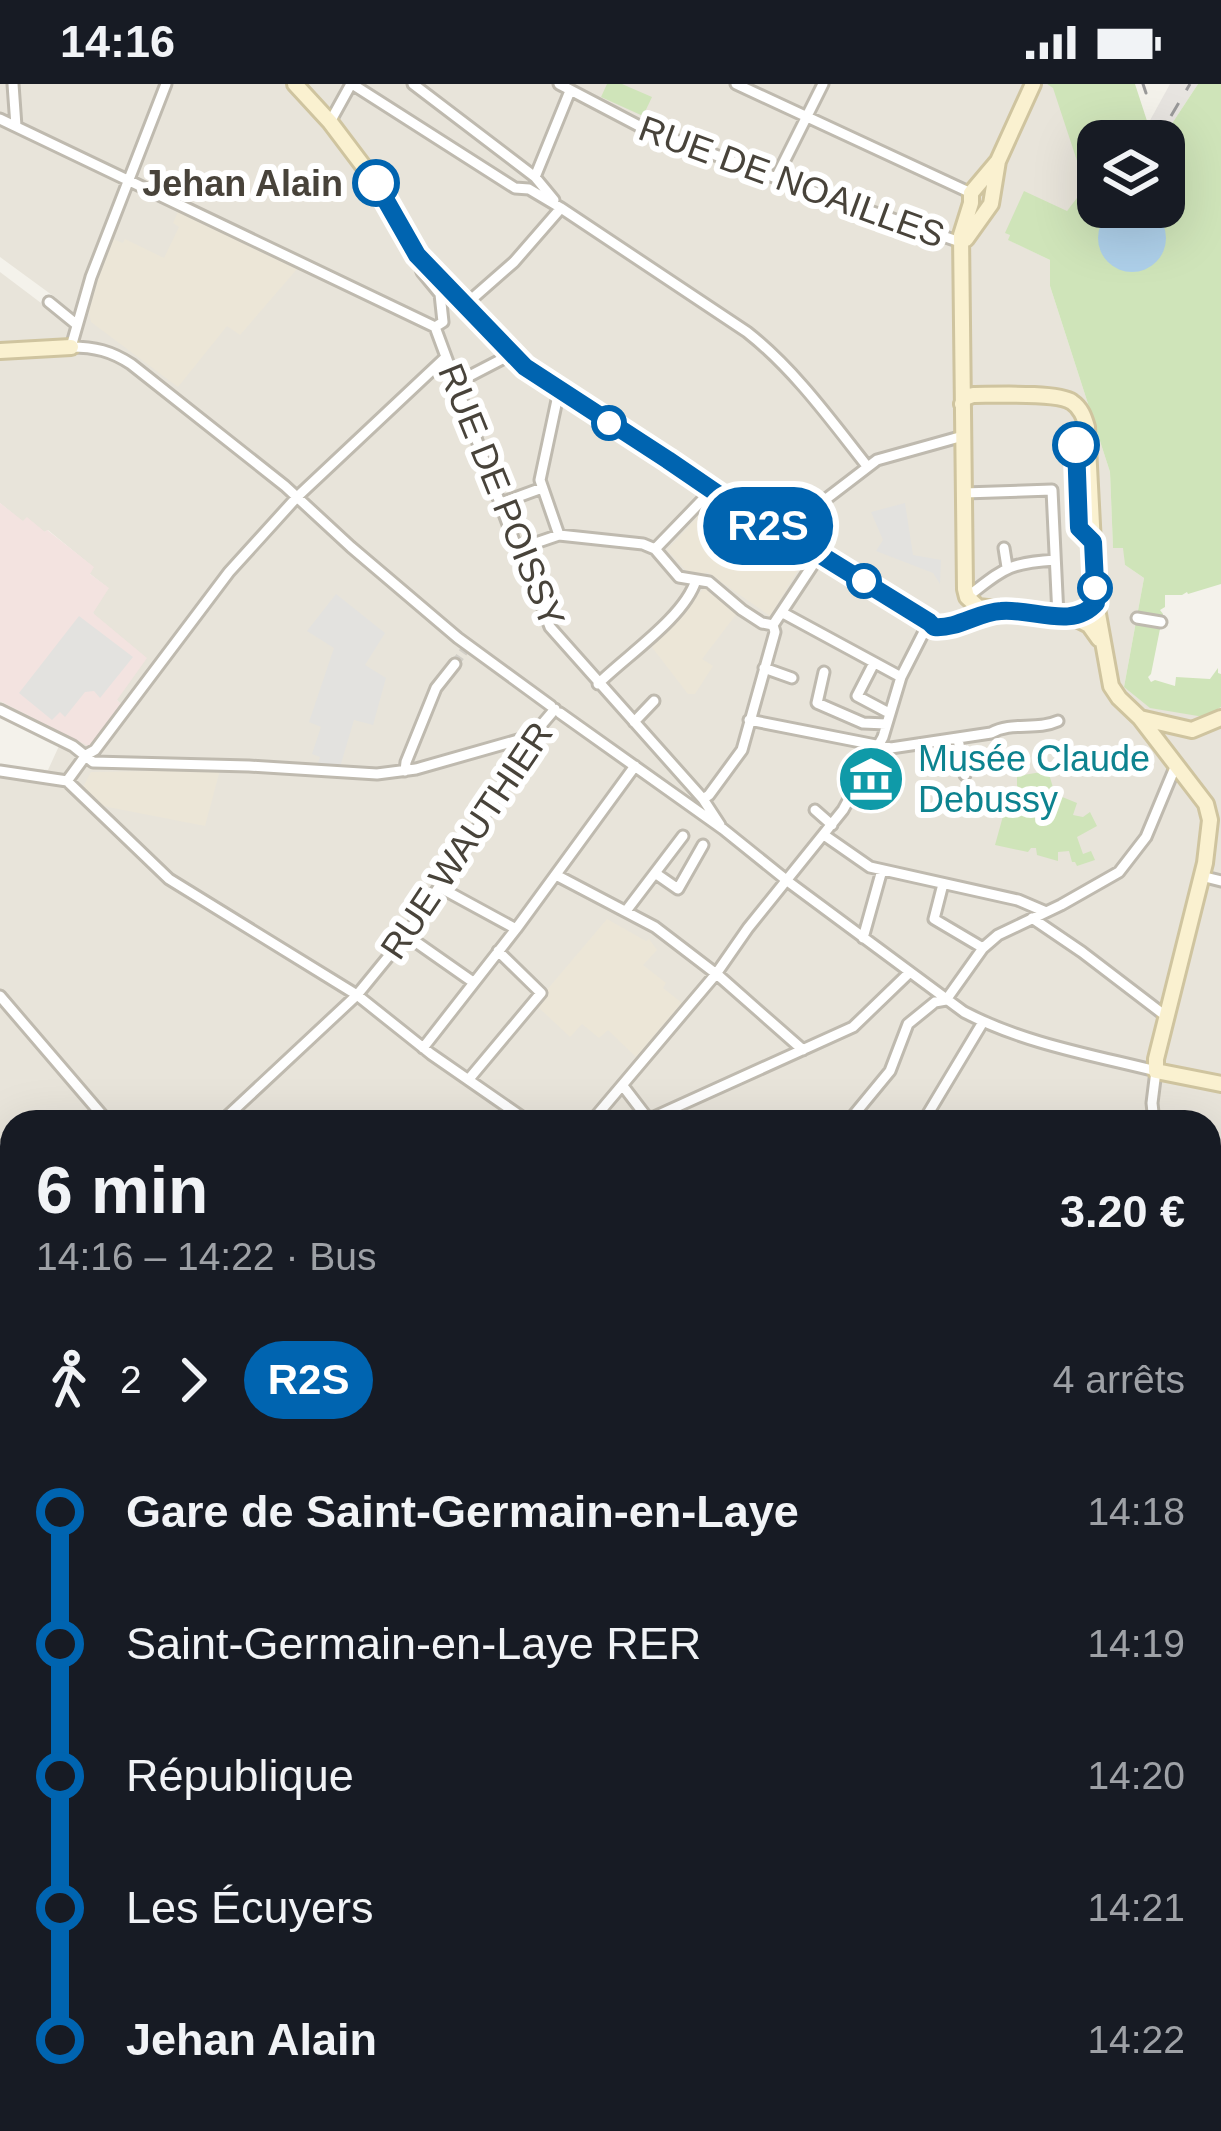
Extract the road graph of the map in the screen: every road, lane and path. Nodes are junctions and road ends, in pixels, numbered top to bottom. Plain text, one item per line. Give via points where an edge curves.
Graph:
1 (13, 84) edge
2 (166, 84) edge
3 (296, 84) edge
4 (351, 84) edge
5 (413, 84) edge
6 (736, 84) edge
7 (824, 84) edge
8 (1034, 84) edge
9 (564, 86) edge
10 (808, 117) junction
11 (0, 119) edge
12 (330, 122) junction
13 (16, 127) junction
14 (536, 177) junction
15 (776, 178) junction
16 (128, 182) junction
17 (980, 197) junction
18 (561, 208) junction
19 (963, 243) junction
20 (417, 255) junction
21 (49, 302) dead end
22 (465, 305) junction
23 (76, 324) junction
24 (439, 324) junction
25 (70, 346) junction
26 (0, 351) edge
27 (512, 354) junction
28 (446, 357) junction
29 (456, 383) junction
30 (562, 392) junction
31 (969, 399) junction
32 (963, 436) junction
33 (867, 466) junction
34 (542, 488) junction
35 (718, 491) junction
36 (964, 493) junction
37 (297, 497) junction
38 (501, 503) junction
39 (559, 536) junction
40 (790, 536) junction
41 (1004, 548) dead end
42 (518, 549) junction
43 (655, 549) junction
44 (820, 554) junction
45 (1055, 560) junction
46 (1007, 567) junction
47 (696, 580) junction
48 (965, 590) junction
49 (1096, 603) junction
50 (999, 610) junction
51 (783, 613) junction
52 (1065, 616) junction
53 (1137, 618) dead end
54 (937, 622) junction
55 (1160, 622) dead end
56 (773, 626) junction
57 (1102, 645) junction
58 (874, 663) junction
59 (455, 664) tunnel mouth
60 (764, 668) junction
61 (824, 672) dead end
62 (901, 676) junction
63 (792, 678) dead end
64 (598, 684) junction
65 (654, 701) dead end
66 (555, 709) junction
67 (0, 710) edge
68 (1140, 718) junction
69 (1221, 718) edge
70 (887, 719) junction
71 (749, 720) junction
72 (1058, 721) dead end
73 (634, 722) junction
74 (1177, 728) junction
75 (532, 736) junction
76 (958, 739) junction
77 (1158, 741) junction
78 (876, 747) junction
79 (86, 755) junction
80 (1176, 765) junction
81 (635, 766) junction
82 (0, 771) edge
83 (405, 771) junction
84 (965, 776) dead end
85 (67, 781) junction
86 (703, 799) junction
87 (815, 810) dead end
88 (832, 825) junction
89 (723, 829) junction
90 (824, 835) junction
91 (683, 836) dead end
92 (703, 845) dead end
93 (882, 870) junction
94 (1221, 870) edge
95 (655, 873) junction
96 (1202, 874) junction
97 (556, 875) junction
98 (787, 880) junction
99 (1221, 881) edge
100 (943, 884) junction
101 (440, 887) junction
102 (626, 911) junction
103 (1046, 912) junction
104 (1032, 918) junction
105 (516, 929) junction
106 (406, 935) junction
107 (863, 938) junction
108 (983, 948) junction
109 (498, 951) junction
110 (910, 972) junction
111 (716, 974) junction
112 (473, 982) junction
113 (357, 995) junction
114 (0, 996) edge
115 (946, 1000) junction
116 (1167, 1016) junction
117 (983, 1022) junction
118 (423, 1048) junction
119 (803, 1050) junction
120 (1156, 1071) junction
121 (469, 1079) junction
122 (1221, 1084) edge
123 (623, 1086) junction
124 (100, 1110) edge
125 (234, 1110) edge
126 (512, 1110) edge
127 (602, 1110) edge
128 (641, 1110) edge
129 (671, 1110) edge
130 (858, 1110) edge
131 (930, 1110) edge
132 (1153, 1110) edge

1 - 13 street
2 - 16 street
3 - 12 main road
4 - 12 street
4 - 18 street via 514,188
5 - 14 street
6 - 10 street
7 - 10 street
8 - 17 main road
9 - 14 street
9 - 15 street, RUE DE NOAILLES via 641,127
10 - 15 street
10 - 17 street
11 - 13 street
12 - 20 main road
13 - 16 street
14 - 18 street
15 - 19 street, RUE DE NOAILLES
16 - 23 street
16 - 24 street
17 - 19 main road
18 - 22 street
18 - 33 street via 766,347
19 - 31 main road via 962,379
20 - 22 main road
20 - 24 street, RUE DE POISSY via 440,295
21 - 23 street
22 - 27 main road
23 - 25 street
24 - 28 street, RUE DE POISSY
25 - 26 main road
25 - 37 street via 113,352
27 - 29 street
27 - 30 main road
28 - 29 street, RUE DE POISSY
28 - 37 street
29 - 38 street, RUE DE POISSY
30 - 34 street
30 - 35 main road
31 - 32 main road
31 - 49 main road via 1061,397 1084,417
32 - 33 street
32 - 36 main road
33 - 40 street via 796,522
34 - 38 street
34 - 39 street
35 - 40 main road
35 - 43 street
36 - 45 street via 1052,490
36 - 48 main road
37 - 66 street via 458,638
37 - 79 street
38 - 42 street, RUE DE POISSY
39 - 42 street
39 - 43 street
40 - 44 main road
41 - 46 street
42 - 64 street, RUE DE POISSY via 550,626
43 - 47 street via 680,578
44 - 51 street
44 - 54 main road
45 - 46 street
45 - 52 street
46 - 48 street
47 - 56 street
47 - 64 street
48 - 50 main road via 978,607
48 - 54 main road via 953,618
49 - 52 main road
49 - 57 main road
50 - 52 main road
50 - 54 main road via 942,628
51 - 56 street
51 - 58 street
52 - 57 main road via 1089,625
53 - 55 street
54 - 62 street
56 - 60 street
57 - 68 main road via 1111,686
58 - 62 street
58 - 70 street via 856,696
59 - 83 street via 436,688
60 - 63 street
60 - 71 street
61 - 70 street via 817,703 863,723
62 - 70 street
64 - 73 street, RUE DE POISSY
65 - 73 street
66 - 75 street, RUE WAUTHIER
66 - 81 street
67 - 79 street
68 - 74 main road
68 - 77 main road
69 - 74 main road
70 - 78 street
71 - 78 street
71 - 86 street via 742,750
72 - 76 street
73 - 86 street, RUE DE POISSY
74 - 77 main road
75 - 83 street
75 - 101 street, RUE WAUTHIER
76 - 78 street
76 - 84 street
77 - 80 main road
78 - 88 street
79 - 83 street via 93,762
79 - 85 street
80 - 96 main road via 1210,820
80 - 103 street via 1146,837 1119,872
81 - 89 street
81 - 97 street
82 - 85 street
85 - 113 street via 169,879
86 - 89 street, RUE DE POISSY
87 - 88 street
88 - 90 street
89 - 98 street
90 - 93 street
90 - 98 street
91 - 95 street
92 - 95 street via 678,889
93 - 100 street
93 - 107 street
94 - 96 street
95 - 102 street
96 - 99 street
96 - 116 main road
97 - 102 street
97 - 105 street
98 - 107 street
98 - 111 street
100 - 103 street
100 - 108 street via 934,919
101 - 105 street
101 - 106 street, RUE WAUTHIER
102 - 111 street
103 - 104 street
104 - 108 street
104 - 116 street
105 - 109 street
106 - 112 street
106 - 113 street, RUE WAUTHIER
107 - 110 street
108 - 115 street
109 - 112 street
109 - 121 street via 541,993
110 - 115 street
110 - 119 street via 853,1027
111 - 119 street
111 - 123 street
112 - 118 street
113 - 118 street
113 - 125 street, RUE WAUTHIER
114 - 124 street
115 - 117 street
115 - 130 street via 908,1024 890,1071
116 - 120 main road
117 - 120 street
117 - 131 street
118 - 121 street
119 - 129 street
120 - 122 main road
120 - 132 street
121 - 126 street
123 - 127 street
123 - 128 street

